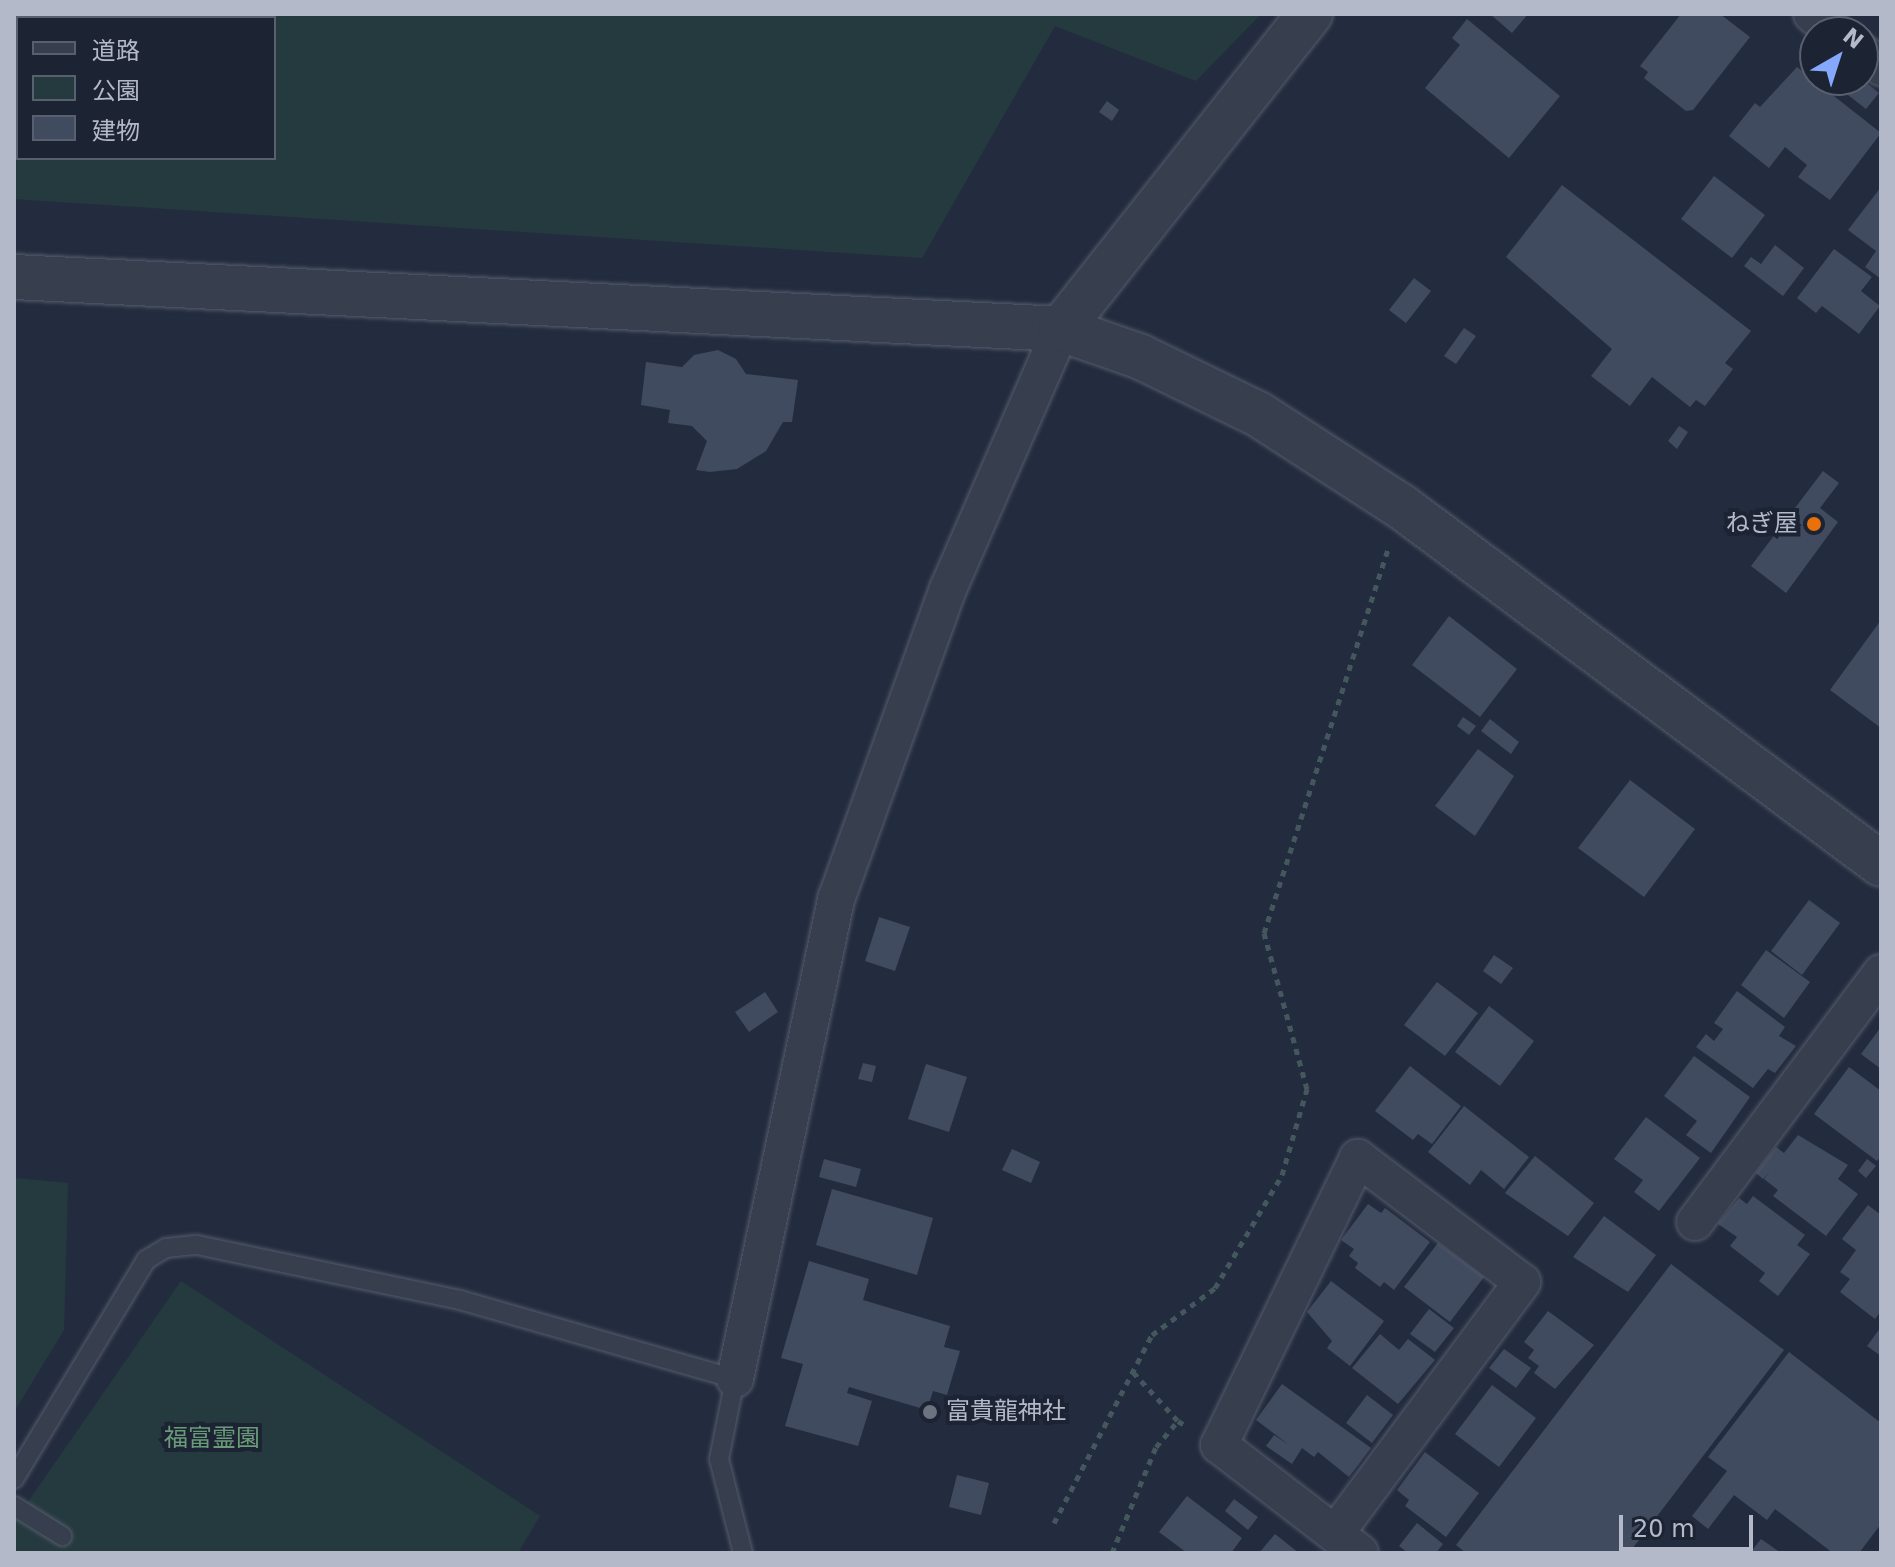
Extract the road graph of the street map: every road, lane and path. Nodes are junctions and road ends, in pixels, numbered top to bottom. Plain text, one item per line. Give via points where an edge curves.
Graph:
1 (1310, 14) edge
2 (14, 277) edge
3 (1061, 329) junction
4 (1402, 507) junction
5 (1881, 864) edge
6 (1881, 973) edge
7 (1695, 1222) dead end
8 (1133, 1372) junction
9 (735, 1379) junction
10 (1178, 1421) junction
11 (1219, 1445) junction
12 (14, 1479) edge
13 (14, 1506) edge
14 (1054, 1523) dead end
15 (62, 1536) dead end
16 (1348, 1544) edge
17 (743, 1553) edge
18 (1112, 1553) edge

1 - 3 street
2 - 3 street
3 - 4 street via 1141,357 1258,414
3 - 9 street via 948,589 837,897
4 - 5 street
4 - 8 path via 1264,933 1307,1089 1282,1175 1215,1288 1152,1335
6 - 7 street
8 - 10 path
8 - 14 path
9 - 12 lane via 460,1300 197,1245 166,1248 146,1260
9 - 17 lane via 719,1459
10 - 11 path
10 - 18 path via 1156,1447
11 - 16 street
11 - 16 street via 1358,1158 1522,1282
13 - 15 lane

